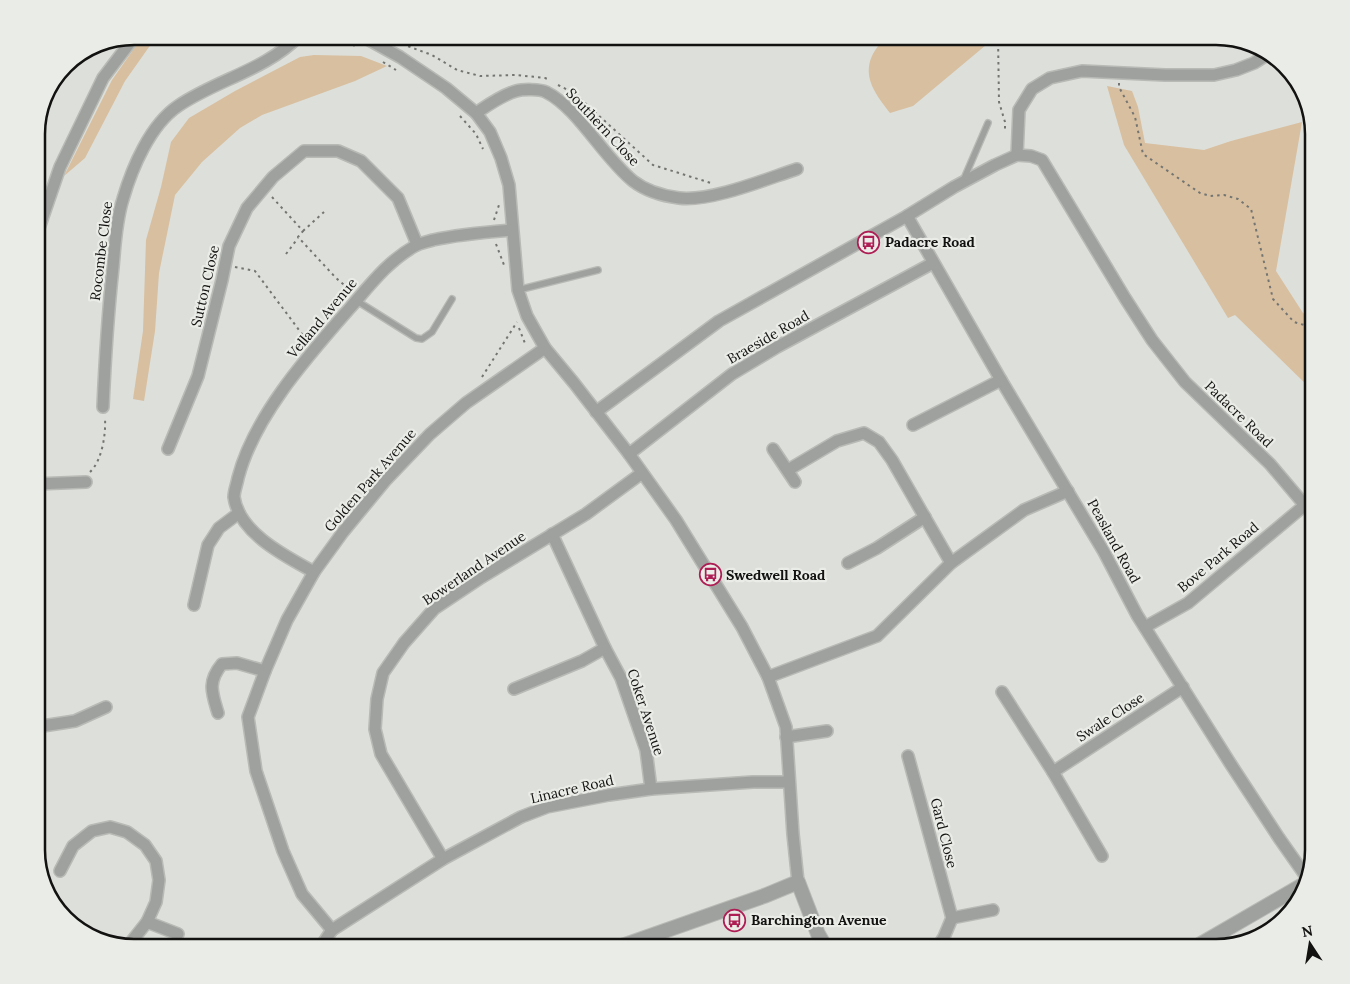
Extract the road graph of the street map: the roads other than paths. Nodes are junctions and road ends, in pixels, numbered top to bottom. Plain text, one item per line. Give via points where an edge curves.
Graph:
1 (290, 45) edge
2 (378, 45) edge
3 (127, 46) edge
4 (1261, 58) edge
5 (476, 113) junction
6 (988, 123) dead end
7 (1016, 155) junction
8 (796, 169) dead end
9 (962, 183) junction
10 (45, 211) edge
11 (907, 216) junction
12 (512, 230) junction
13 (417, 244) junction
14 (933, 263) junction
15 (598, 270) dead end
16 (518, 290) junction
17 (358, 299) junction
18 (452, 299) dead end
19 (545, 348) junction
20 (1001, 380) junction
21 (103, 407) road end
22 (596, 412) junction
23 (914, 424) dead end
24 (168, 449) dead end
25 (773, 449) dead end
26 (629, 454) junction
27 (788, 470) junction
28 (642, 473) junction
29 (85, 479) road end
30 (795, 482) dead end
31 (45, 483) edge
32 (1068, 491) junction
33 (1305, 505) joint
34 (239, 513) junction
35 (925, 517) junction
36 (552, 534) junction
37 (951, 562) junction
38 (848, 563) dead end
39 (314, 572) junction
40 (194, 604) dead end
41 (1145, 627) junction
42 (605, 648) junction
43 (264, 671) junction
44 (768, 677) junction
45 (1183, 687) junction
46 (514, 689) dead end
47 (1002, 692) dead end
48 (106, 707) dead end
49 (218, 714) dead end
50 (45, 726) edge
51 (827, 731) dead end
52 (786, 737) junction
53 (908, 756) dead end
54 (1053, 772) junction
55 (789, 782) junction
56 (651, 789) junction
57 (1102, 856) dead end
58 (443, 859) junction
59 (60, 870) dead end
60 (1302, 871) edge
61 (798, 882) junction
62 (1296, 890) edge
63 (993, 910) dead end
64 (952, 918) junction
65 (147, 922) junction
66 (332, 930) junction
67 (178, 934) dead end
68 (134, 939) edge
69 (326, 939) edge
70 (642, 939) edge
71 (821, 939) edge
72 (943, 939) edge
73 (1210, 939) edge

1 - 21 street, Rocombe Close via 275,56 177,106 155,130 138,156 122,200 116,233
2 - 5 street via 446,88
3 - 10 street via 103,78 60,168
4 - 7 street via 1236,70 1214,75 1082,71 1050,78 1032,89 1019,110
5 - 8 street, Southern Close via 516,91 544,90 574,115 617,166 635,182 652,192 680,199 709,196
5 - 12 street via 490,132 501,158 509,185
6 - 9 lane
7 - 9 street
7 - 33 street, Padacre Road via 1042,160 1152,340 1185,382 1270,464
9 - 11 street
11 - 14 street, Peasland Road
11 - 22 street via 719,321
12 - 13 street, Velland Avenue
12 - 16 street
13 - 17 street, Velland Avenue via 395,258
13 - 24 street, Sutton Close via 398,198 361,160 338,151 304,151 273,177 247,208 229,246 198,376
14 - 20 street, Peasland Road
14 - 26 street, Braeside Road via 732,374
15 - 16 lane
16 - 19 street via 527,316
17 - 18 lane via 422,339 432,332
17 - 34 street, Velland Avenue via 317,345 261,424 243,460 234,495
19 - 22 street
19 - 39 street, Golden Park Avenue via 466,403 430,434 343,532
20 - 23 street
20 - 32 street, Peasland Road
22 - 26 street
25 - 27 street
26 - 28 street
27 - 30 street
27 - 35 street via 837,441 864,433 879,442 888,454
28 - 36 street, Bowerland Avenue via 586,514
28 - 44 street via 710,575
29 - 31 street
32 - 37 street via 1024,510
32 - 41 street, Peasland Road
33 - 41 street, Bove Park Road via 1188,603
34 - 39 street via 262,540
34 - 40 street via 220,528 208,545
35 - 37 street
35 - 38 street
36 - 42 street, Coker Avenue
36 - 58 street, Bowerland Avenue via 434,609 383,673 375,729 381,754
37 - 44 street via 877,636
39 - 43 street, Golden Park Avenue
41 - 45 street, Peasland Road
42 - 46 street
42 - 56 street, Coker Avenue via 621,678 646,750
43 - 49 street via 237,663 222,664 211,682
43 - 66 street, Golden Park Avenue via 248,717 256,771 302,894
44 - 52 street via 786,727
45 - 54 street, Swale Close
45 - 60 street, Peasland Road
47 - 54 street
48 - 50 street via 75,721
51 - 52 street
52 - 55 street
53 - 64 street, Gard Close
54 - 57 street
55 - 56 street, Linacre Road
55 - 61 street
56 - 58 street, Linacre Road via 547,807 521,817
58 - 66 street, Linacre Road
59 - 65 street via 73,846 92,831 110,827 127,832 145,845 156,861 159,880 156,902
61 - 70 street
61 - 71 street
62 - 73 street
63 - 64 street
64 - 72 street
65 - 67 street
65 - 68 street
66 - 69 street

